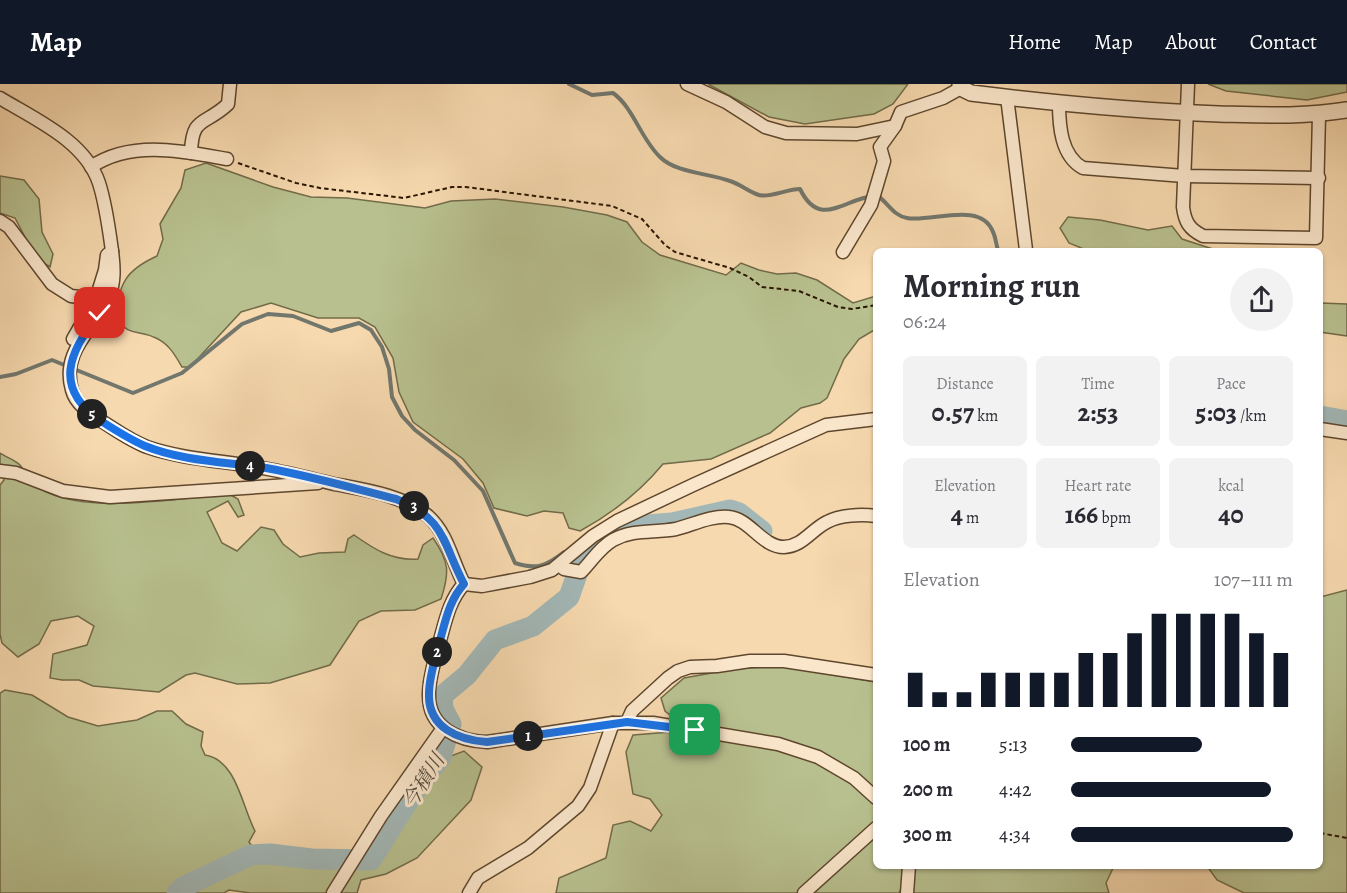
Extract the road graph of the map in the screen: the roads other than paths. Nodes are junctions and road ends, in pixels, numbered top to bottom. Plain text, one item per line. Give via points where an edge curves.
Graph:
1 (230, 84) edge
2 (687, 84) edge
3 (1188, 84) edge
4 (961, 86) edge
5 (1007, 97) junction
6 (0, 98) edge
7 (1059, 103) junction
8 (1347, 110) edge
9 (1186, 113) junction
10 (1320, 114) junction
11 (895, 126) junction
12 (192, 153) junction
13 (227, 159) road end
14 (91, 167) junction
15 (1184, 176) junction
16 (1319, 178) junction
17 (0, 221) edge
18 (1026, 248) edge
19 (112, 251) junction
20 (843, 252) dead end
21 (96, 299) junction
22 (76, 348) junction
23 (873, 420) edge
24 (1323, 429) edge
25 (1347, 433) edge
26 (0, 471) edge
27 (325, 482) junction
28 (873, 516) edge
29 (559, 565) junction
30 (464, 584) junction
31 (873, 675) edge
32 (627, 722) junction
33 (613, 723) junction
34 (443, 728) junction
35 (873, 795) edge
36 (873, 831) edge
37 (909, 869) edge
38 (333, 893) edge
39 (469, 893) edge
40 (804, 893) edge
41 (908, 893) edge

1 - 12 street via 228,104 192,134
2 - 11 street via 726,102 765,127 786,133 857,134
3 - 9 street
4 - 5 street via 971,93
4 - 11 street via 943,98 901,112
5 - 7 street
5 - 18 street
6 - 14 street via 62,137
7 - 9 street
7 - 15 street via 1066,150 1073,163 1083,168
8 - 10 street
9 - 10 street
9 - 15 street
10 - 16 street
11 - 20 street via 880,147 884,161 871,205
12 - 13 street
12 - 14 street via 119,153
14 - 19 street via 99,182
15 - 16 street
15 - 16 street via 1183,207 1192,231 1203,236 1285,239 1316,238
17 - 21 street via 9,227 52,284 71,296
19 - 21 street via 107,255
19 - 22 street via 114,280 109,296
21 - 22 street via 75,333 72,345
22 - 27 street via 70,376 72,391 80,405 124,436 176,455
23 - 29 street via 826,425 796,438 617,521
24 - 25 street
26 - 27 street via 63,491 110,497
27 - 30 street via 414,506 439,528
28 - 29 street via 857,515 828,522 801,542 782,547 729,516 673,529 626,534 599,551 581,572
29 - 30 street via 530,577 482,586
30 - 34 street via 455,593 447,615 428,696
31 - 32 street via 784,661 690,667 668,678 632,711
32 - 33 street
32 - 35 street via 778,744 818,757 854,778
33 - 34 street via 487,742 469,741
33 - 39 street via 590,788 578,806 528,848 478,878
34 - 38 street
36 - 40 street
37 - 41 street

